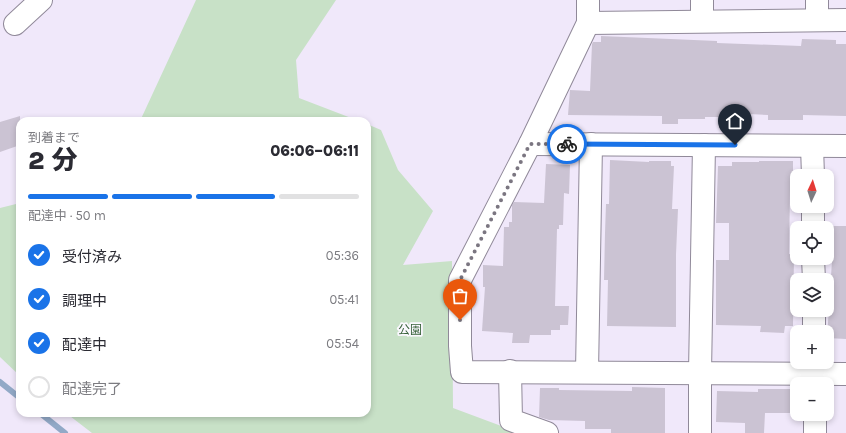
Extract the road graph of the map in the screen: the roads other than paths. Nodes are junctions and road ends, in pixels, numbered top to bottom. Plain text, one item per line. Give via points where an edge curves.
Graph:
1 (41, 0) edge
2 (588, 0) edge
3 (702, 10) edge
4 (817, 10) edge
5 (846, 20) edge
6 (588, 23) junction
7 (15, 24) dead end
8 (530, 144) junction
9 (591, 144) junction
10 (704, 145) junction
11 (812, 146) junction
12 (846, 146) edge
13 (813, 169) edge
14 (510, 371) junction
15 (587, 372) junction
16 (700, 373) junction
17 (815, 373) edge
18 (846, 374) edge
19 (815, 421) edge
20 (547, 433) edge
21 (700, 433) edge
22 (815, 433) edge

1 - 7 street
2 - 6 street
3 - 4 street
3 - 6 street
4 - 5 street
6 - 8 street
8 - 9 street
8 - 14 street via 460,280 462,372
9 - 10 street
9 - 15 street
10 - 11 street
10 - 16 street
11 - 12 street
11 - 13 street
14 - 15 street
14 - 20 street via 511,420
15 - 16 street
16 - 17 street
16 - 21 street
17 - 18 street
19 - 22 street

